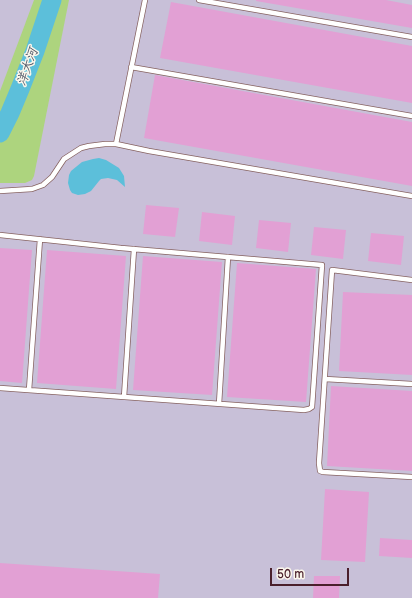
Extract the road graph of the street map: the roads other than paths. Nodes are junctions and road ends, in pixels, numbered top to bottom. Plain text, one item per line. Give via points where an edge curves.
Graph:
1 (145, 0) edge
2 (200, 0) edge
3 (412, 37) edge
4 (131, 67) junction
5 (412, 116) edge
6 (116, 144) junction
7 (0, 191) edge
8 (412, 196) edge
9 (0, 234) edge
10 (40, 239) junction
11 (134, 249) junction
12 (228, 257) junction
13 (412, 280) edge
14 (325, 379) junction
15 (412, 384) edge
16 (0, 388) edge
17 (29, 390) junction
18 (124, 397) junction
19 (219, 404) junction
20 (412, 477) edge

1 - 4 lane
2 - 3 lane
4 - 5 lane
4 - 6 lane
6 - 7 lane via 81,148 64,159 43,185 32,189
6 - 8 lane via 149,152
9 - 10 lane
10 - 11 lane
10 - 17 lane
11 - 12 lane
11 - 18 lane
12 - 19 lane
12 - 19 lane via 322,266 312,407 304,410
13 - 14 lane via 332,270
14 - 15 lane
14 - 20 lane via 320,471
16 - 17 lane
17 - 18 lane
18 - 19 lane

